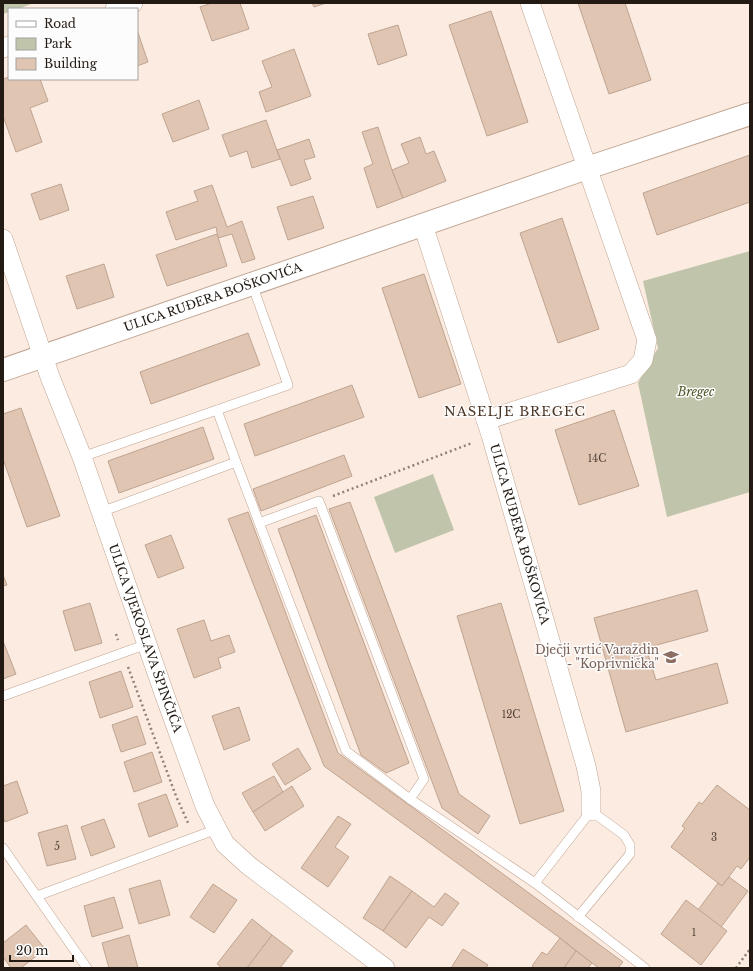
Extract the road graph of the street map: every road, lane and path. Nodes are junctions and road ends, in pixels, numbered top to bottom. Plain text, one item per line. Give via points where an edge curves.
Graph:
1 (133, 3) edge
2 (530, 3) edge
3 (118, 8) edge
4 (750, 114) edge
5 (586, 168) junction
6 (423, 225) junction
7 (3, 239) edge
8 (252, 284) junction
9 (42, 356) junction
10 (3, 370) edge
11 (216, 410) junction
12 (488, 428) junction
13 (82, 457) junction
14 (236, 462) junction
15 (319, 501) junction
16 (101, 512) junction
17 (259, 523) junction
18 (116, 634) dead end
19 (147, 644) junction
20 (123, 653) junction
21 (3, 696) edge
22 (410, 799) junction
23 (591, 811) junction
24 (187, 822) dead end
25 (217, 829) junction
26 (3, 848) edge
27 (535, 883) junction
28 (37, 896) junction
29 (578, 917) junction
30 (750, 949) edge
31 (87, 968) edge
32 (385, 968) edge
33 (645, 968) edge
34 (736, 968) edge

1 - 3 street
2 - 5 street
4 - 5 street, ULICA RUĐERA BOŠKOVIĆA
5 - 6 street, ULICA RUĐERA BOŠKOVIĆA
5 - 12 street via 647,340 643,360 631,374
6 - 8 street, ULICA RUĐERA BOŠKOVIĆA
6 - 12 street, ULICA RUĐERA BOŠKOVIĆA
7 - 9 street, ULICA VJEKOSLAVA ŠPINČIĆA
8 - 9 street, ULICA RUĐERA BOŠKOVIĆA
8 - 11 lane via 288,385
9 - 10 street, ULICA RUĐERA BOŠKOVIĆA
9 - 13 street, ULICA VJEKOSLAVA ŠPINČIĆA
11 - 13 lane
11 - 14 lane
12 - 15 path
12 - 23 street, ULICA RUĐERA BOŠKOVIĆA via 586,766 591,791
13 - 16 street, ULICA VJEKOSLAVA ŠPINČIĆA
14 - 16 lane
14 - 17 lane
15 - 17 lane
15 - 22 lane via 424,779
16 - 19 street, ULICA VJEKOSLAVA ŠPINČIĆA
17 - 22 lane via 346,751
18 - 20 path
19 - 20 lane
19 - 25 street, ULICA VJEKOSLAVA ŠPINČIĆA via 205,806
20 - 21 lane
20 - 24 path
22 - 27 lane
23 - 27 lane
23 - 29 lane via 624,834 630,845 630,854
25 - 28 lane
25 - 32 street, ULICA VJEKOSLAVA ŠPINČIĆA via 225,844 248,865
26 - 28 lane
27 - 29 lane
28 - 31 lane
29 - 33 lane
30 - 34 path

